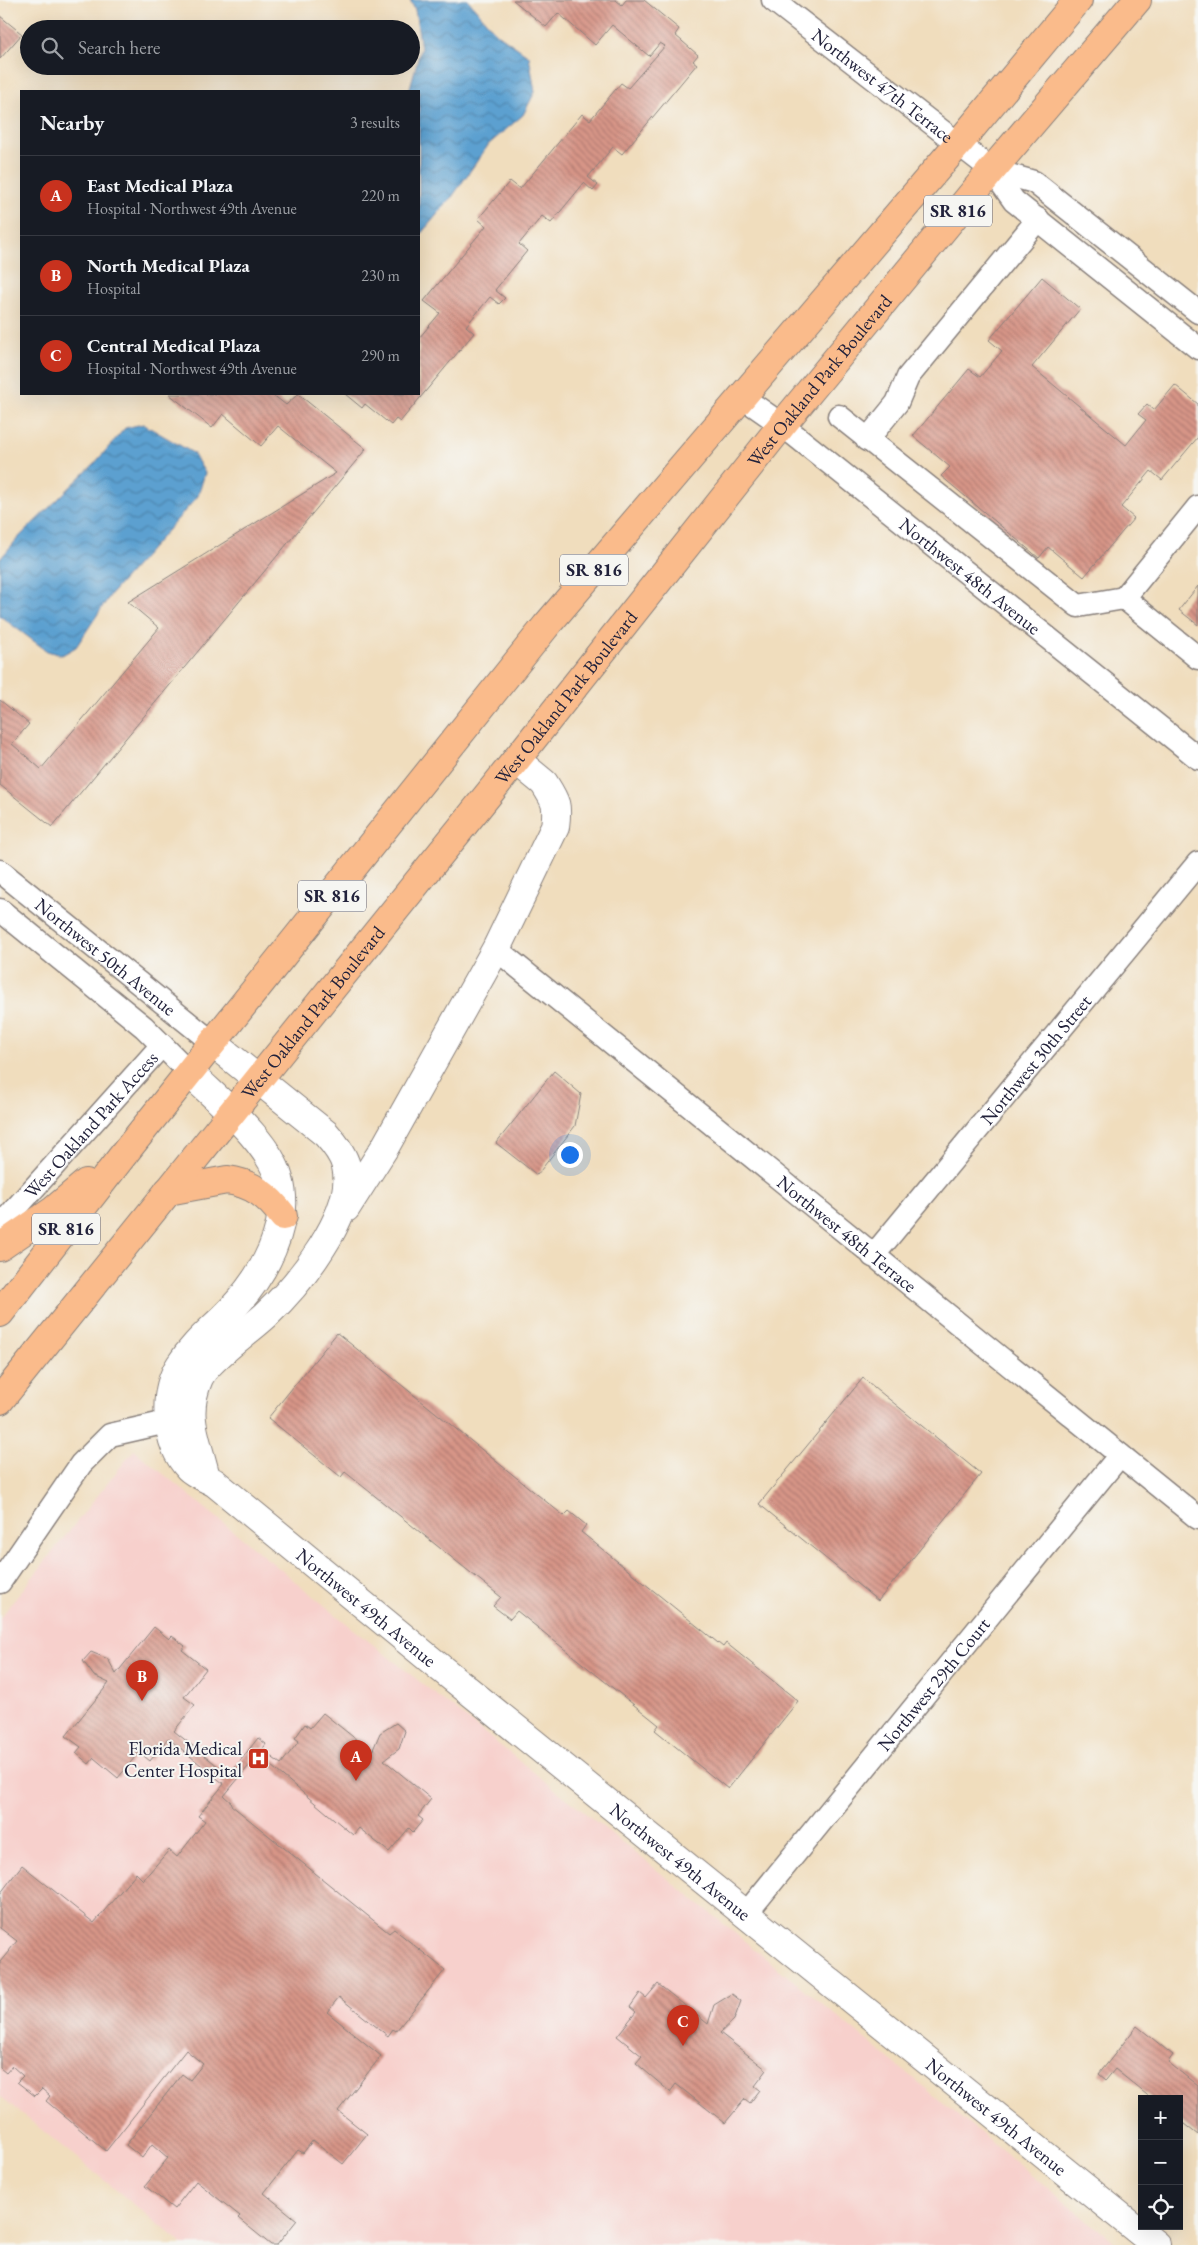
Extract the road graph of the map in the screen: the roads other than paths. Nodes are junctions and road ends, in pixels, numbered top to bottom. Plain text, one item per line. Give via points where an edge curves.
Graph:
1 (774, 0) edge
2 (1078, 0) edge
3 (1137, 0) edge
4 (959, 143) junction
5 (992, 170) junction
6 (1038, 220) junction
7 (1198, 312) edge
8 (1198, 348) edge
9 (742, 397) junction
10 (839, 416) dead end
11 (782, 425) junction
12 (867, 440) junction
13 (1198, 507) edge
14 (1124, 598) junction
15 (1198, 658) edge
16 (1198, 758) edge
17 (516, 760) junction
18 (1198, 863) edge
19 (0, 871) edge
20 (0, 910) edge
21 (496, 949) junction
22 (213, 1043) junction
23 (162, 1045) junction
24 (189, 1072) junction
25 (258, 1079) junction
26 (231, 1114) junction
27 (131, 1144) junction
28 (168, 1191) junction
29 (283, 1216) junction
30 (0, 1226) edge
31 (335, 1226) junction
32 (0, 1248) edge
33 (873, 1256) junction
34 (0, 1313) edge
35 (0, 1400) edge
36 (167, 1422) junction
37 (1120, 1455) junction
38 (206, 1478) junction
39 (1198, 1518) edge
40 (0, 1582) edge
41 (745, 1914) junction
42 (1156, 2245) edge

1 - 4 street, Northwest 47th Terrace
2 - 4 main road, SR 816
3 - 5 main road, West Oakland Park Boulevard / SR 816
4 - 5 street, Northwest 47th Terrace
4 - 9 main road, SR 816
5 - 6 street, Northwest 47th Terrace via 1014,201
5 - 7 street, Northwest 47th Terrace via 1034,182
5 - 11 main road, West Oakland Park Boulevard / SR 816
6 - 8 street, Northwest 47th Terrace
6 - 12 street via 908,377 897,403
9 - 11 street, Northwest 48th Avenue
9 - 22 main road, SR 816 via 546,626
10 - 12 street
11 - 16 street, Northwest 48th Avenue
11 - 17 main road, West Oakland Park Boulevard / SR 816
12 - 14 street via 1078,606
13 - 14 street
14 - 15 street
17 - 21 street via 544,783 558,806 555,827
17 - 25 main road, West Oakland Park Boulevard / SR 816
18 - 33 street, Northwest 30th Street
19 - 22 street, Northwest 50th Avenue
20 - 23 street, Northwest 50th Avenue
21 - 31 street via 385,1147
21 - 33 street, Northwest 48th Terrace
22 - 24 main road, SR 816
22 - 25 street
23 - 24 street, Northwest 50th Avenue
23 - 30 street, West Oakland Park Access
24 - 26 street, Northwest 49th Avenue
24 - 27 main road, SR 816
25 - 26 main road, West Oakland Park Boulevard / SR 816
25 - 31 street via 314,1123 337,1147 346,1164 348,1176 343,1207
26 - 28 main road, West Oakland Park Boulevard / SR 816
26 - 29 street, Northwest 49th Avenue via 260,1142 279,1177
27 - 32 main road via 54,1210
27 - 34 main road, SR 816
28 - 29 main road via 237,1181 263,1193
28 - 35 main road, West Oakland Park Boulevard / SR 816
29 - 36 street, Northwest 49th Avenue via 252,1284 178,1367 171,1388
31 - 38 street via 267,1314 208,1366 200,1377 191,1410 192,1431
33 - 37 street, Northwest 48th Terrace
36 - 38 street, Northwest 49th Avenue via 180,1456 190,1469
36 - 40 street via 110,1435 82,1464
37 - 39 street, Northwest 48th Terrace
37 - 41 street, Northwest 29th Court
38 - 41 street, Northwest 49th Avenue
41 - 42 street, Northwest 49th Avenue

